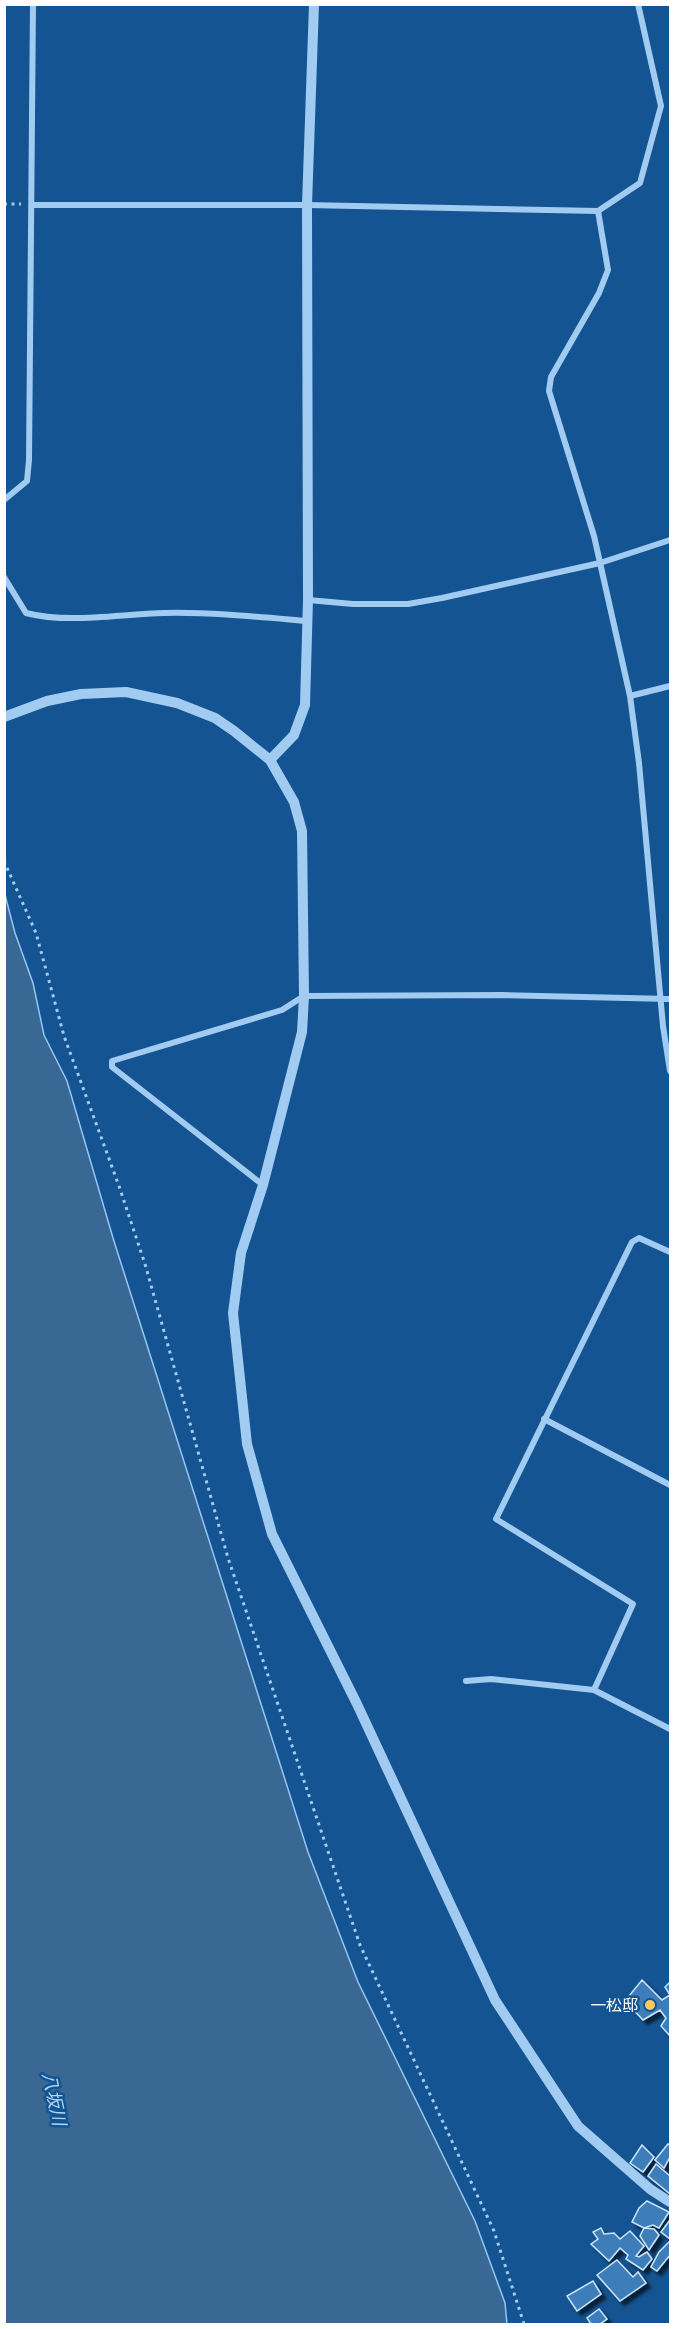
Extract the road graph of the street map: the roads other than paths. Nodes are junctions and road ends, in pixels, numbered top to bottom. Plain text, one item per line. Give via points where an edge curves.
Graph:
1 (33, 4) edge
2 (314, 4) edge
3 (638, 4) edge
4 (32, 205) junction
5 (307, 205) junction
6 (598, 211) junction
7 (4, 500) edge
8 (670, 540) edge
9 (600, 563) junction
10 (4, 577) edge
11 (308, 600) junction
12 (307, 621) junction
13 (670, 687) edge
14 (630, 696) junction
15 (4, 717) edge
16 (270, 760) junction
17 (304, 996) junction
18 (661, 998) junction
19 (670, 999) edge
20 (670, 1071) edge
21 (263, 1185) junction
22 (670, 1252) edge
23 (544, 1419) junction
24 (670, 1485) edge
25 (466, 1681) dead end
26 (594, 1690) junction
27 (670, 1729) edge
28 (670, 2202) edge

1 - 4 street
2 - 5 street
3 - 6 street via 661,106 640,183
4 - 5 street
4 - 7 street via 29,460 27,481
5 - 6 street
5 - 11 street
6 - 9 street via 608,270 551,376 549,391
8 - 9 street
9 - 11 street via 408,604
9 - 14 street
10 - 12 street via 26,613 46,618 167,613
11 - 12 street
12 - 16 street via 304,705 294,735
13 - 14 street
14 - 18 street
15 - 16 street via 46,701 81,694 126,692 177,703 215,718
16 - 17 street via 294,802 302,831
17 - 18 street
17 - 21 street via 302,1032
17 - 21 street via 282,1011 112,1061 112,1067
18 - 19 street
18 - 20 street
21 - 28 street via 241,1253 233,1313 247,1444 272,1534 357,1704 495,2000 578,2126
22 - 23 street via 639,1238 632,1242
23 - 24 street
23 - 26 street via 496,1520 633,1604
25 - 26 street via 491,1679
26 - 27 street

